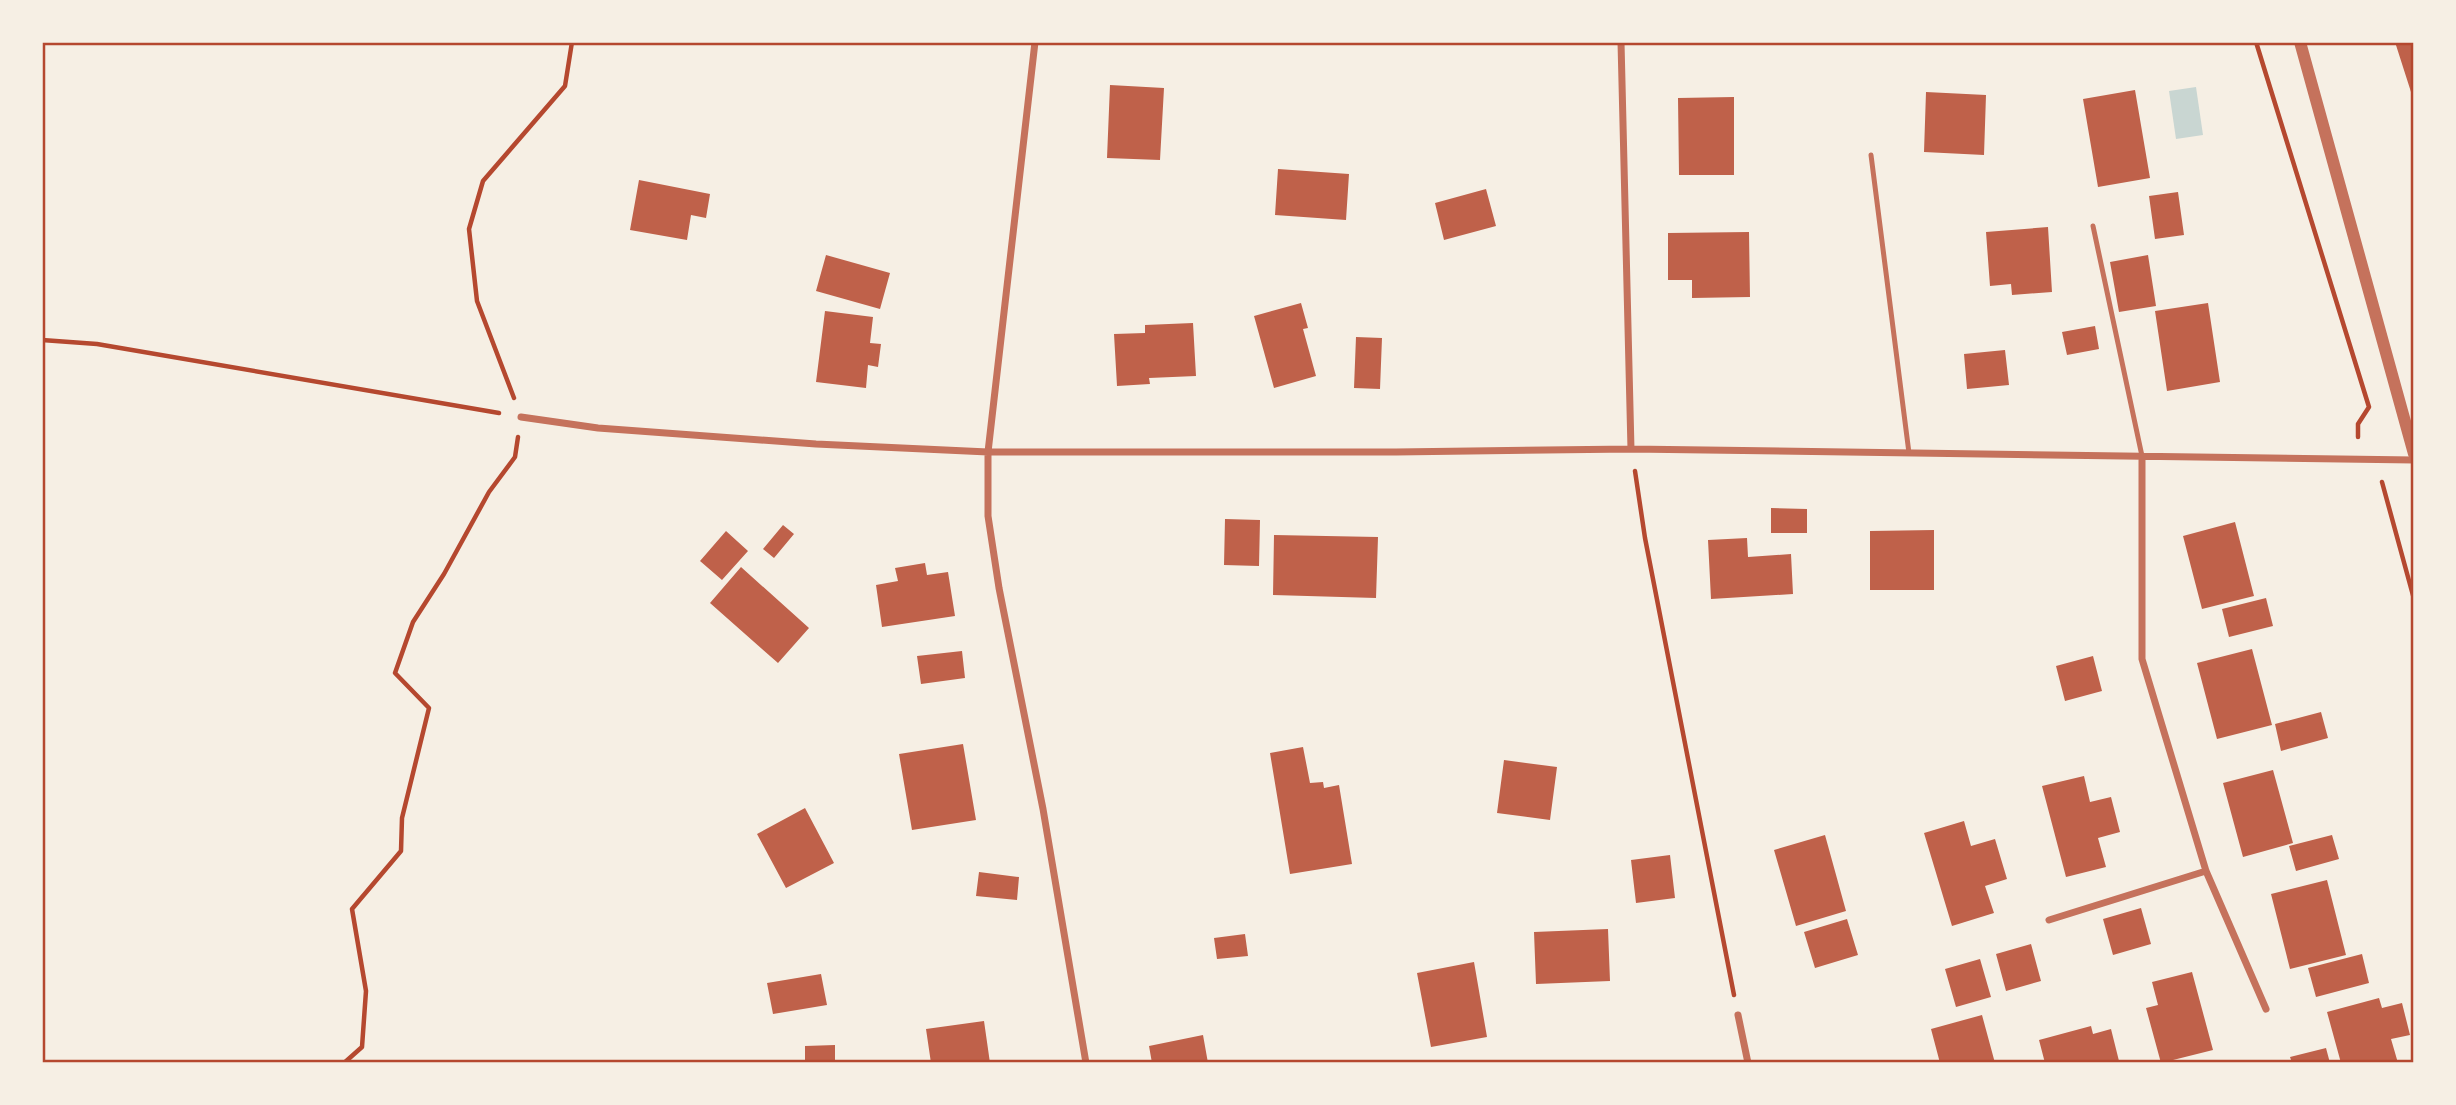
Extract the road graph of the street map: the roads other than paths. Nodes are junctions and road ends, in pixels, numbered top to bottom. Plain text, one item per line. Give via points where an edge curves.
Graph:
1 (1035, 42) edge
2 (1621, 42) edge
3 (2300, 42) edge
4 (1871, 155) dead end
5 (2093, 226) dead end
6 (521, 417) road end
7 (1631, 449) junction
8 (989, 452) junction
9 (1909, 453) junction
10 (2142, 456) junction
11 (2414, 457) edge
12 (2206, 871) junction
13 (2049, 920) dead end
14 (2266, 1009) dead end
15 (1738, 1015) road end
16 (1086, 1063) edge
17 (1748, 1063) edge

1 - 8 street
2 - 7 street
3 - 11 street
4 - 9 lane
5 - 10 lane
6 - 8 street via 598,428
7 - 8 street
7 - 9 street
8 - 16 street via 988,516 999,588
9 - 10 street
10 - 11 street
10 - 12 street via 2142,659
12 - 13 street
12 - 14 street
15 - 17 street

